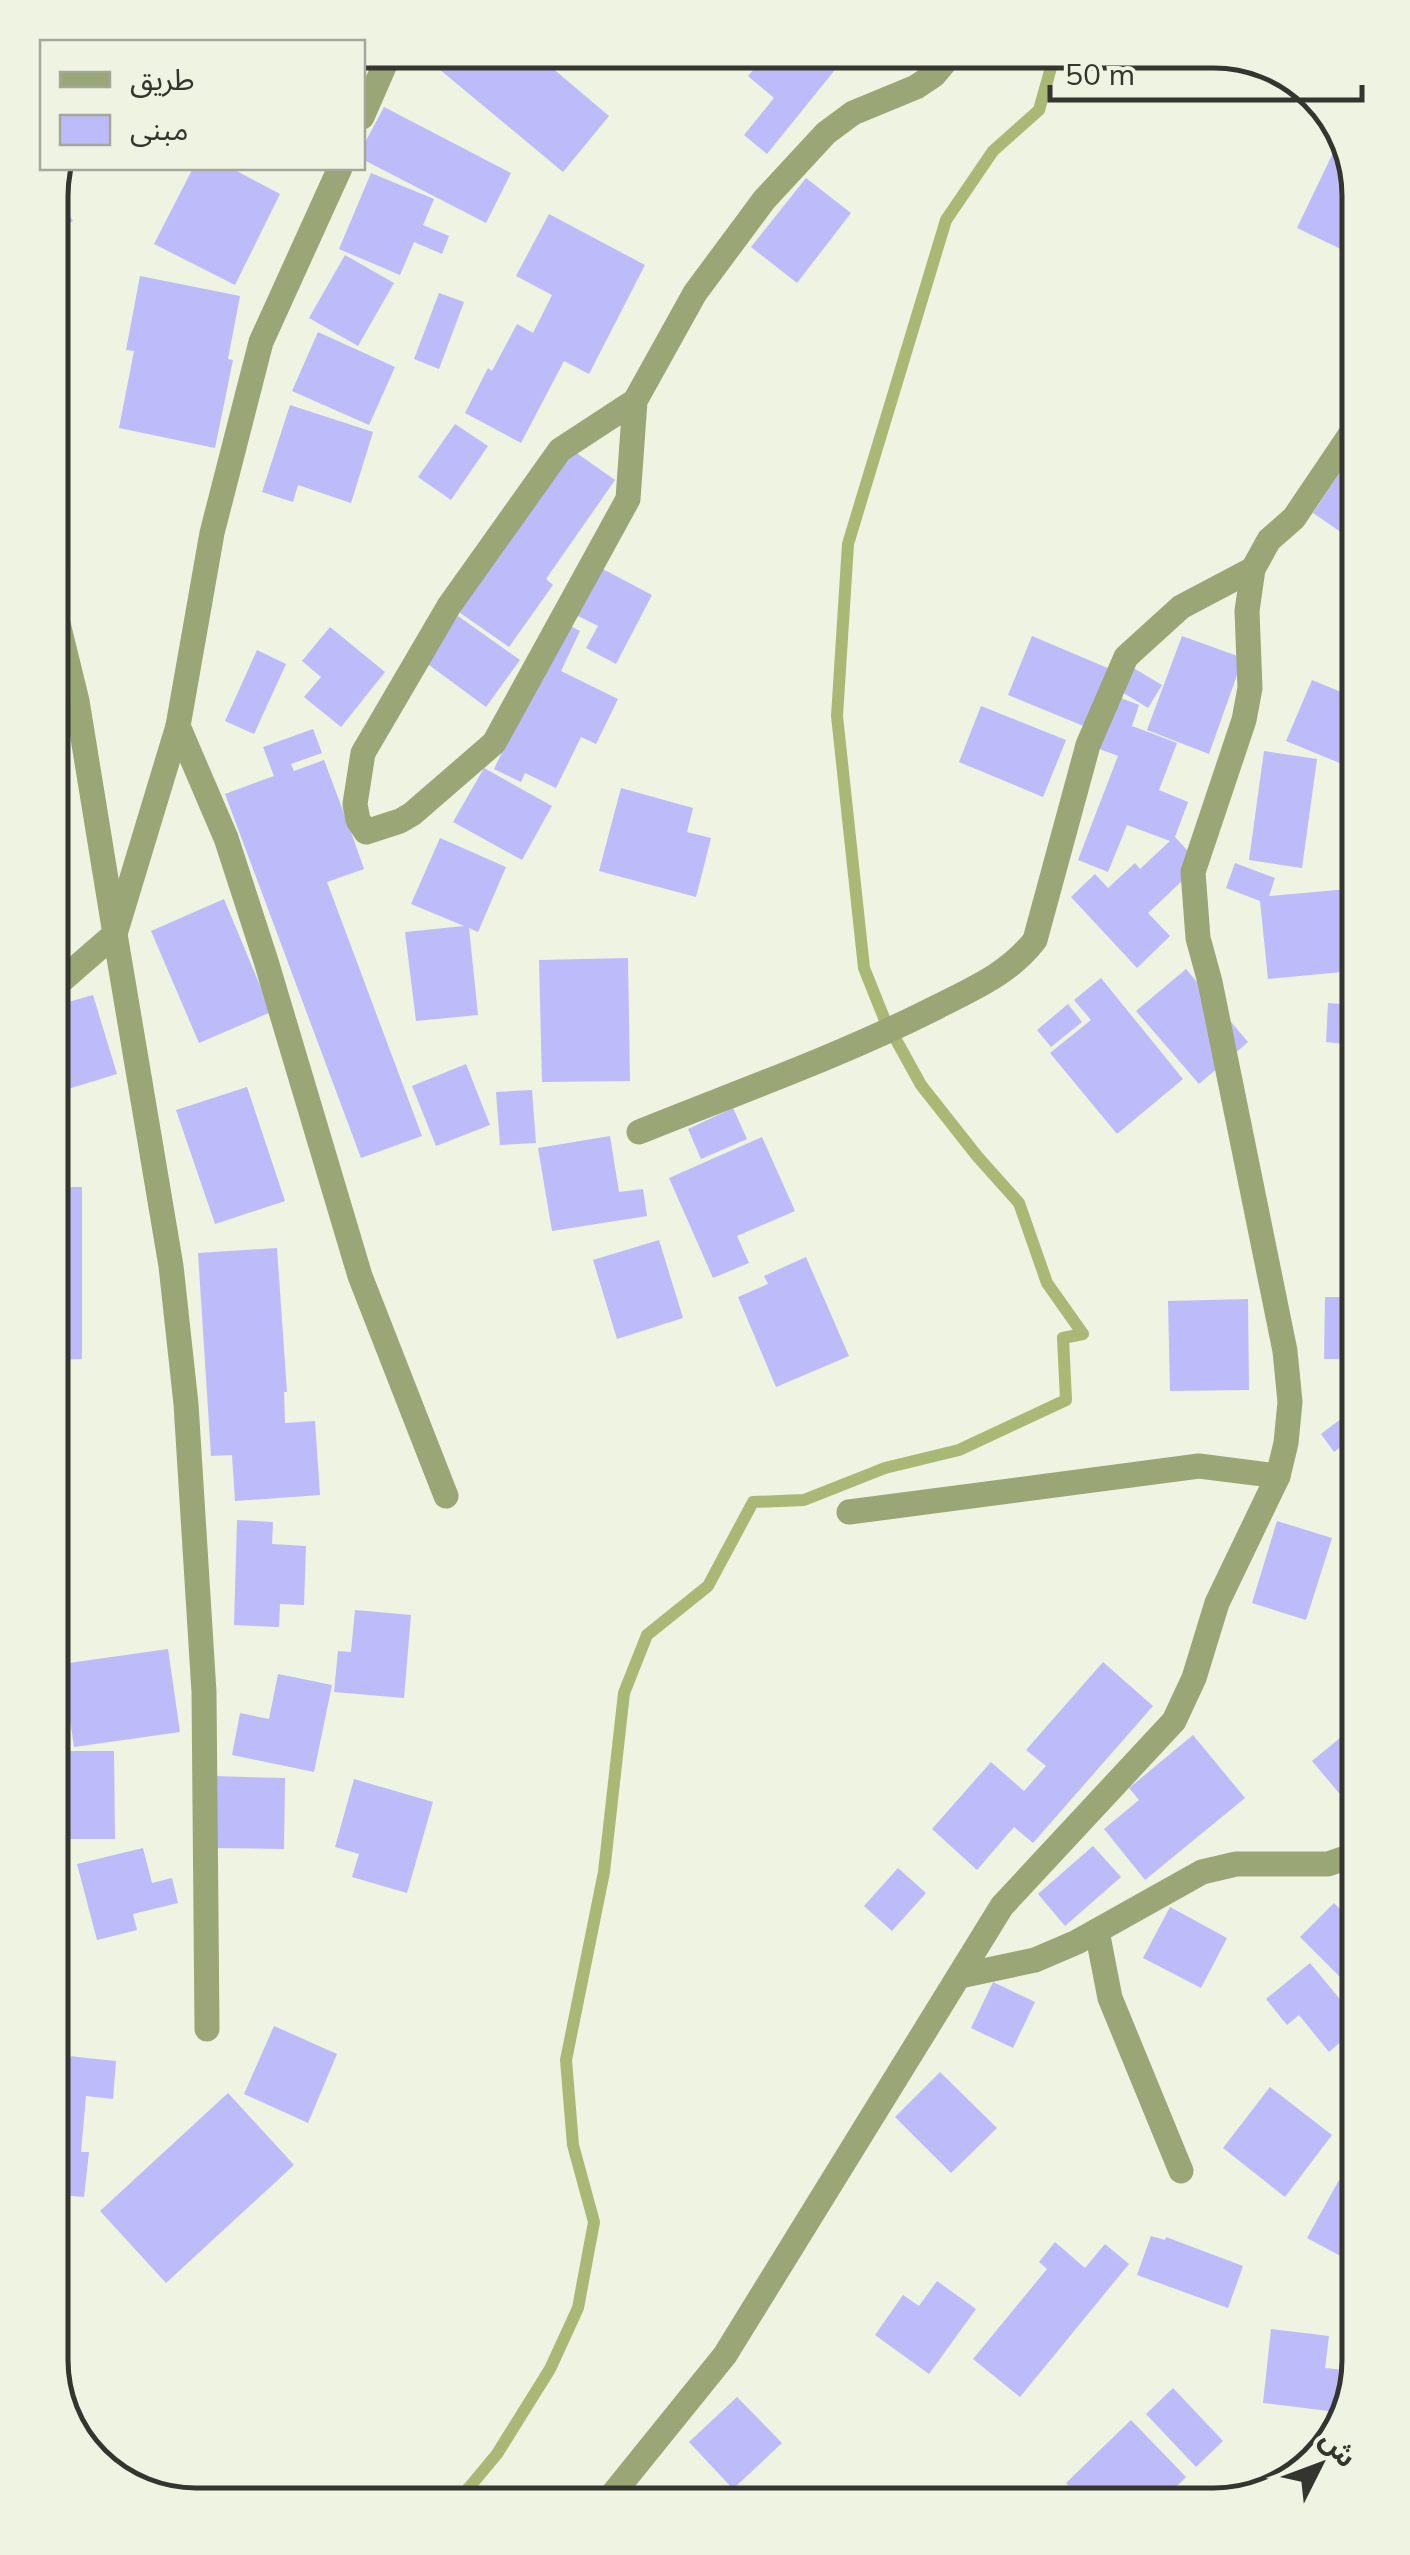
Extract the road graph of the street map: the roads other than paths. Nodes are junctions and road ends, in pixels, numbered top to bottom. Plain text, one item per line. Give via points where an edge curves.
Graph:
1 (377, 68) edge
2 (940, 68) edge
3 (365, 107) edge
4 (339, 170) edge
5 (635, 401) junction
6 (1342, 446) edge
7 (1253, 569) junction
8 (68, 662) edge
9 (178, 726) junction
10 (114, 934) junction
11 (68, 974) edge
12 (639, 1132) dead end
13 (1278, 1476) junction
14 (446, 1496) dead end
15 (849, 1512) dead end
16 (1342, 1859) edge
17 (1097, 1931) junction
18 (960, 1976) junction
19 (208, 2029) dead end
20 (1181, 2171) dead end
21 (618, 2487) edge

1 - 3 street
2 - 5 street via 826,133 764,200 695,293
4 - 9 street via 261,342 212,533
5 - 5 street via 628,499 494,744 412,814 366,832 355,804 364,753 448,606 560,450
6 - 7 street
7 - 12 street via 1181,608 1126,657 1088,744 1035,940 1022,957 1000,975 891,1030
7 - 13 street via 1244,720 1193,872 1198,938 1285,1351 1290,1402
8 - 10 street
9 - 10 street
9 - 14 street via 237,873 360,1276
10 - 11 street
10 - 19 street via 171,1266 186,1404 204,1692
13 - 15 street via 1199,1466
13 - 18 street via 1217,1603 1174,1720 1002,1906
16 - 17 street via 1202,1872
17 - 18 street via 1035,1960
17 - 20 street via 1110,1998
18 - 21 street via 726,2356

